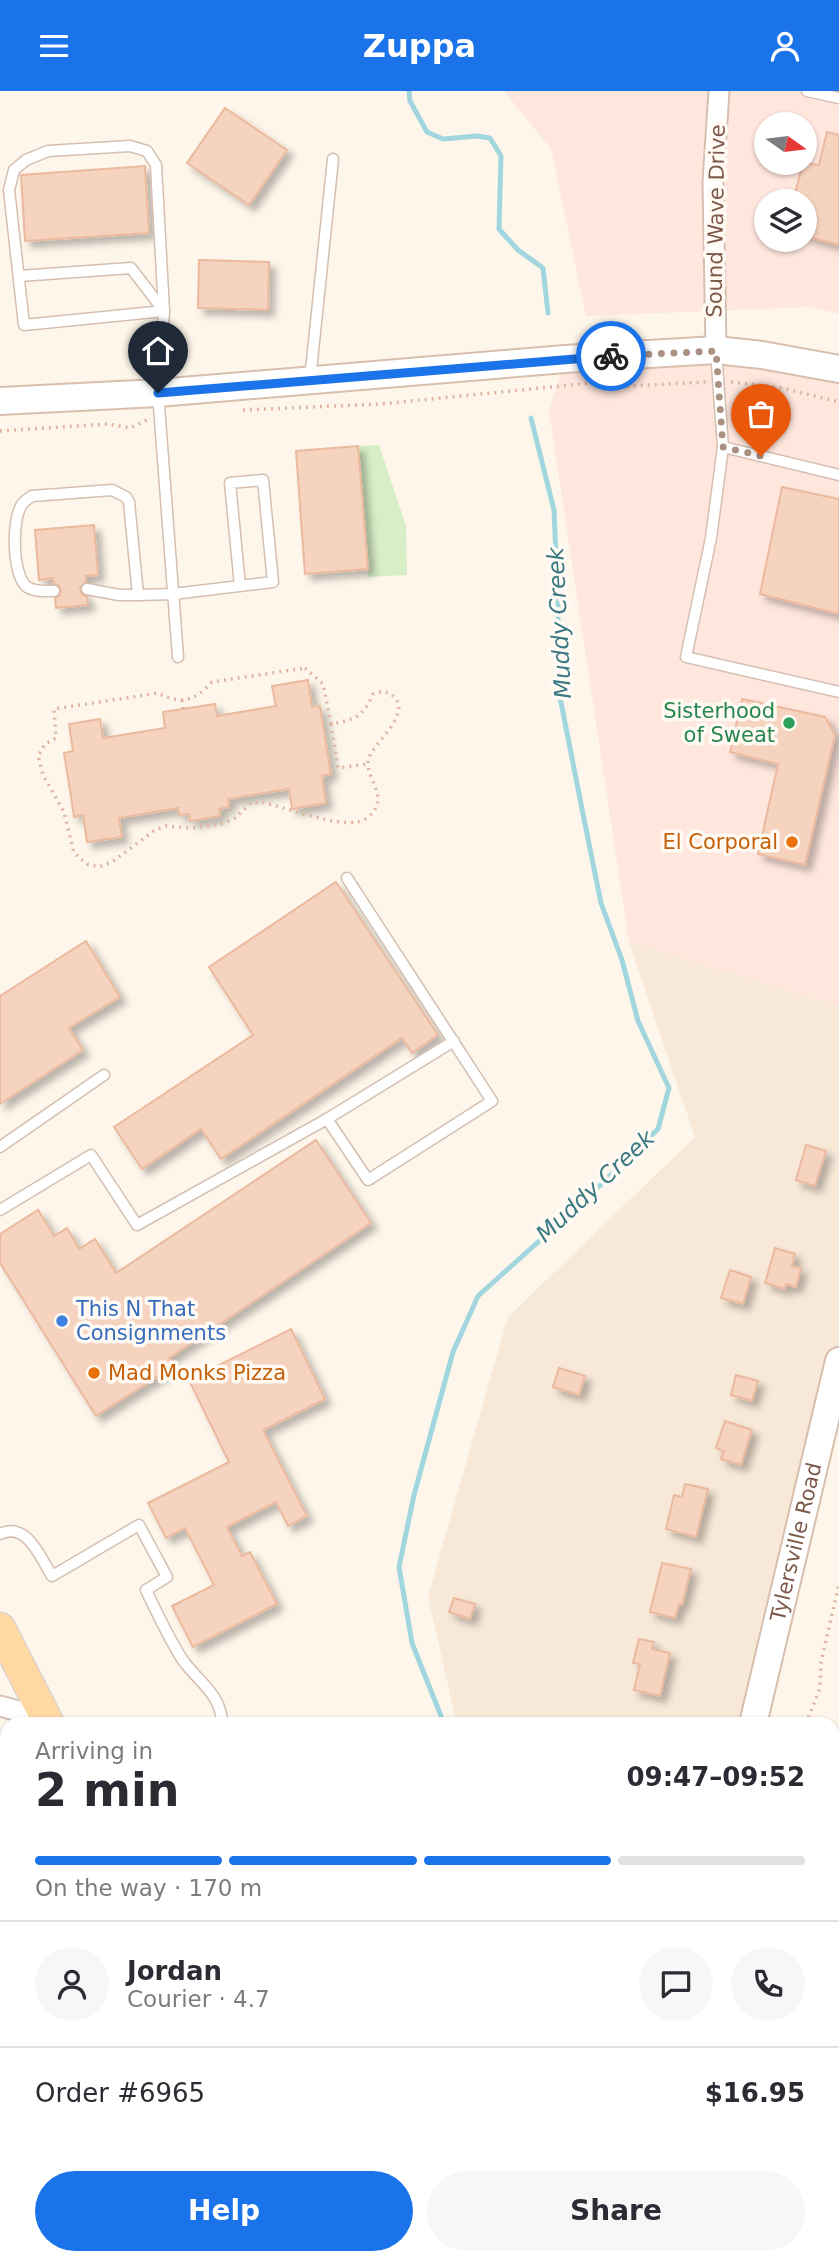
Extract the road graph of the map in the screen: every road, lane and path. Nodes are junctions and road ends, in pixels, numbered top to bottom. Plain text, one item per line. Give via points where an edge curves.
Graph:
1 (719, 91) edge
2 (807, 91) edge
3 (839, 98) edge
4 (334, 159) dead end
5 (19, 276) junction
6 (164, 311) junction
7 (716, 351) junction
8 (839, 369) edge
9 (310, 380) junction
10 (718, 382) junction
11 (0, 401) edge
12 (839, 403) edge
13 (159, 404) junction
14 (234, 410) dead end
15 (0, 431) edge
16 (723, 447) junction
17 (839, 475) edge
18 (240, 586) junction
19 (87, 589) dead end
20 (54, 591) dead end
21 (173, 594) junction
22 (138, 595) junction
23 (177, 657) dead end
24 (839, 692) edge
25 (182, 700) junction
26 (183, 709) dead end
27 (331, 724) junction
28 (369, 764) junction
29 (347, 878) dead end
30 (454, 1041) junction
31 (104, 1075) dead end
32 (327, 1119) junction
33 (0, 1147) edge
34 (0, 1210) edge
35 (837, 1374) edge
36 (833, 1415) edge
37 (0, 1534) edge
38 (839, 1584) edge
39 (0, 1628) edge
40 (3, 1712) edge
41 (26, 1717) edge
42 (46, 1717) edge
43 (222, 1717) edge
44 (755, 1717) edge
45 (809, 1717) edge

1 - 7 street, Sound Wave Drive via 713,182
2 - 3 lane
4 - 9 lane
5 - 6 lane via 131,268
5 - 6 lane via 23,325
5 - 6 lane via 9,190 14,170 48,151 130,146 147,151 156,165
6 - 13 lane
7 - 8 street
7 - 9 street
7 - 10 lane
9 - 13 street
10 - 12 path via 782,388
10 - 14 path via 591,383 381,404
10 - 16 lane
11 - 13 street
13 - 15 path via 130,428 108,424
13 - 21 lane
16 - 17 lane
16 - 24 lane via 711,538 686,657
18 - 18 lane via 273,582 263,480 230,483
18 - 21 lane
19 - 22 lane
20 - 22 lane via 24,586 17,570 16,521 23,503 32,496 112,490 129,502
21 - 22 lane
21 - 23 lane
25 - 26 path
25 - 27 path via 202,694 212,683 305,668 324,684
25 - 28 path via 158,693 54,709 56,738 45,744 38,756 64,812 74,853 87,864 99,867 112,862 166,825 193,828 225,823 251,803 344,823 360,822 370,817 377,804
27 - 28 path via 338,768
27 - 28 path via 362,714 373,694 389,694 396,701 391,729
29 - 30 lane
30 - 32 lane
30 - 32 lane via 492,1101 368,1180
31 - 33 lane
32 - 34 lane via 136,1226 91,1155
35 - 36 street, Tylersville Road
36 - 44 street, Tylersville Road
37 - 43 lane via 12,1530 29,1539 52,1576 139,1525 167,1577 145,1590 184,1661 214,1694
38 - 45 path via 821,1662 820,1688
39 - 42 main road
40 - 41 street

